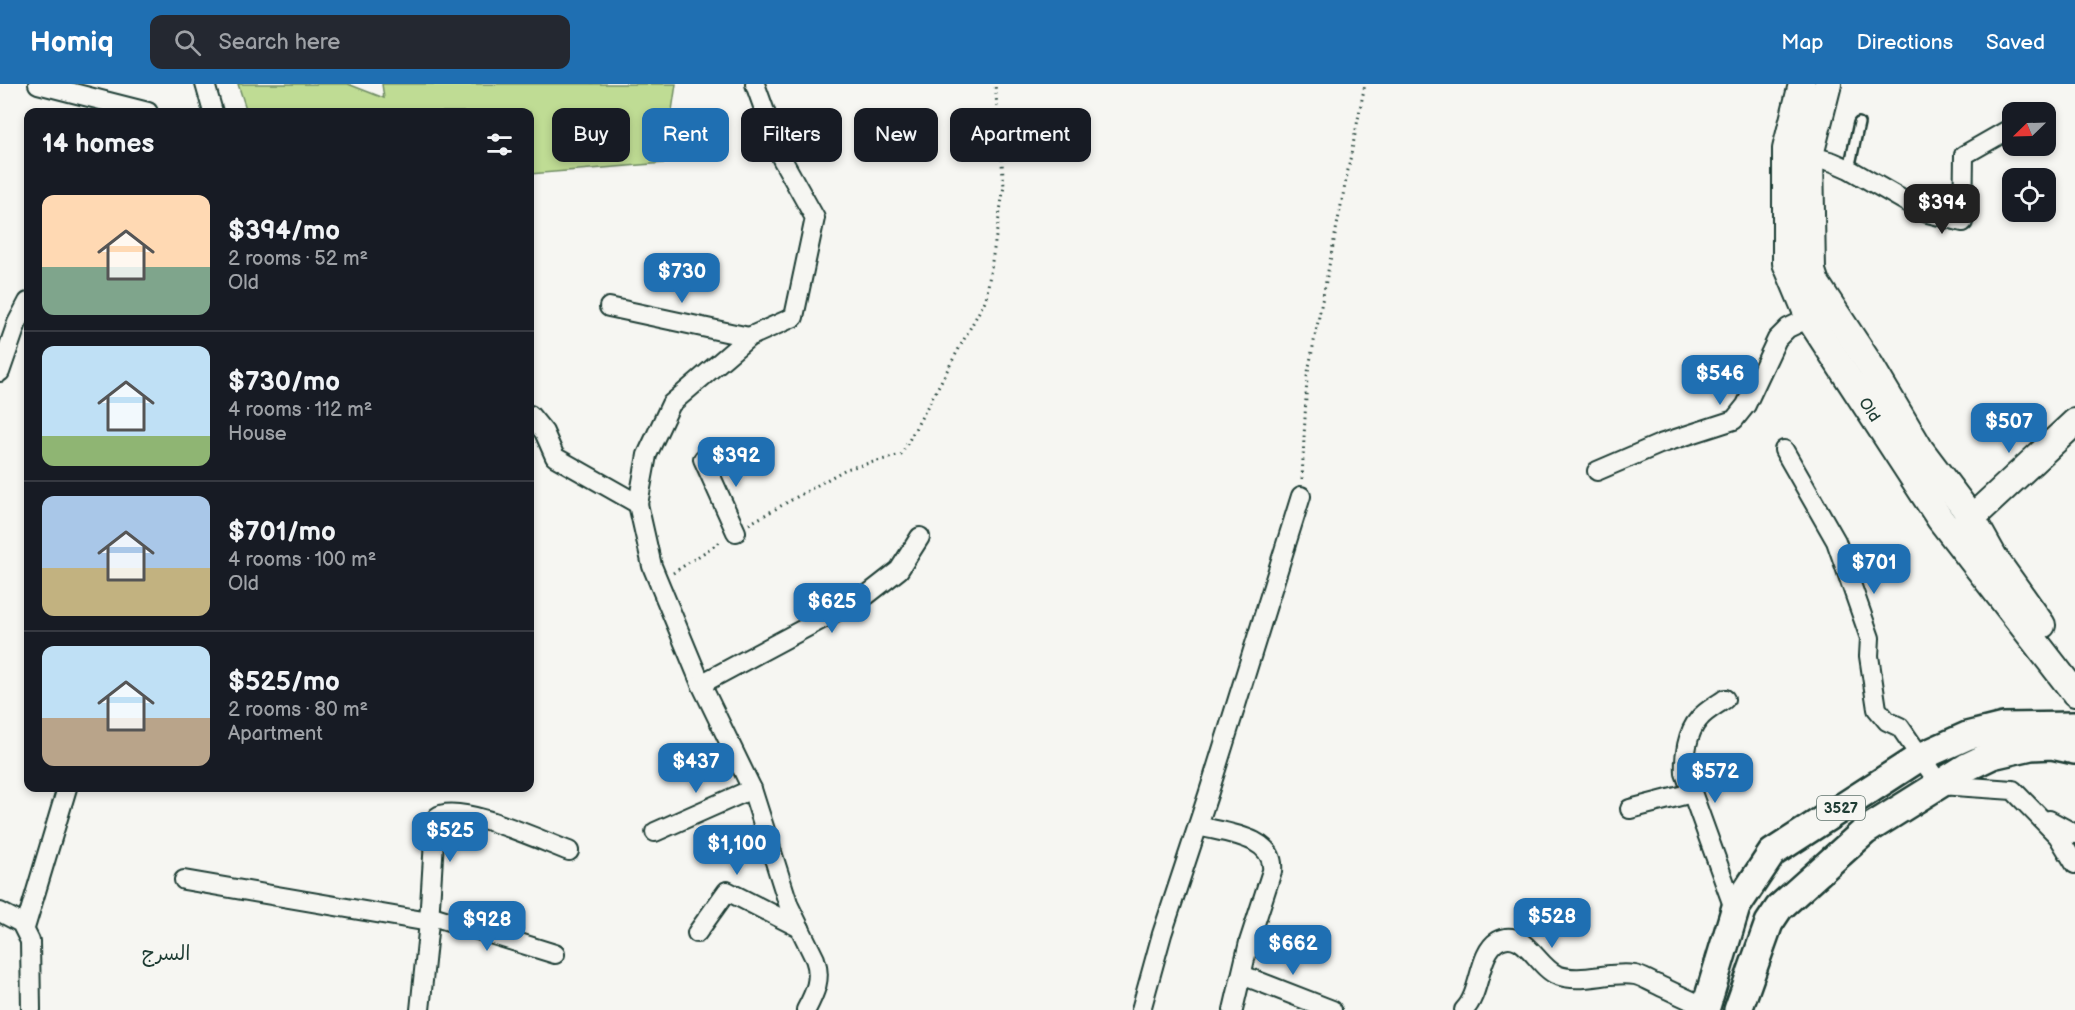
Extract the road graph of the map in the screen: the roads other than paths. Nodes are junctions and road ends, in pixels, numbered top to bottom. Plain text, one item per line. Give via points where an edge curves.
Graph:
1 (38, 84) edge
2 (205, 84) edge
3 (755, 84) edge
4 (1802, 84) edge
5 (1828, 84) edge
6 (132, 108) edge
7 (212, 108) edge
8 (1859, 123) dead end
9 (2002, 133) edge
10 (1798, 152) junction
11 (1850, 169) junction
12 (609, 307) dead end
13 (24, 310) edge
14 (1809, 318) junction
15 (748, 337) junction
16 (0, 372) edge
17 (534, 420) edge
18 (2075, 422) edge
19 (1784, 450) dead end
20 (703, 459) dead end
21 (1597, 471) dead end
22 (1301, 496) road end
23 (638, 504) junction
24 (1972, 518) junction
25 (736, 532) road end
26 (1953, 535) junction
27 (920, 537) dead end
28 (2075, 675) edge
29 (701, 684) junction
30 (2075, 693) edge
31 (1725, 699) dead end
32 (2075, 726) edge
33 (2075, 750) edge
34 (1920, 757) junction
35 (1940, 785) junction
36 (752, 789) junction
37 (66, 792) edge
38 (1692, 793) junction
39 (1630, 809) dead end
40 (2034, 812) junction
41 (1198, 826) junction
42 (655, 832) dead end
43 (2075, 834) edge
44 (569, 851) dead end
45 (2075, 864) edge
46 (184, 880) dead end
47 (1735, 911) junction
48 (0, 912) edge
49 (429, 918) junction
50 (25, 928) junction
51 (800, 928) junction
52 (697, 933) dead end
53 (555, 954) dead end
54 (1242, 975) junction
55 (1706, 1008) edge
56 (31, 1010) edge
57 (420, 1010) edge
58 (806, 1010) edge
59 (1141, 1010) edge
60 (1233, 1010) edge
61 (1332, 1010) edge
62 (1464, 1010) edge
63 (1738, 1010) edge

1 - 6 street
2 - 7 street
3 - 15 street via 782,159 815,218 794,317
4 - 10 main road, Old
5 - 10 main road, Old
8 - 11 lane
9 - 11 street via 1964,155 1963,222 1924,212
10 - 11 street
10 - 14 main road, Old via 1786,263
10 - 24 main road, Old via 1816,283 1920,449
12 - 15 street
13 - 16 street
14 - 21 street via 1788,328 1777,339 1746,405 1734,420 1660,444
14 - 26 main road, Old
15 - 23 street via 667,410 647,455
17 - 23 street via 555,457
18 - 24 main road
19 - 34 street via 1836,541 1870,638 1877,709 1887,721 1900,727
20 - 25 street
22 - 41 street
23 - 29 street via 652,566
24 - 26 main road
24 - 28 main road, Old via 1995,559
26 - 30 main road, Old
27 - 29 street via 899,570 867,595
29 - 36 street
31 - 38 street via 1699,719 1687,747 1685,773
32 - 34 main road, 3527 via 2003,726 1967,736
33 - 35 main road, 3527 via 2043,744 1996,753
34 - 35 street
34 - 47 main road, 3527 via 1772,853
35 - 40 street via 2013,790
35 - 63 main road, 3527 via 1865,831 1779,908 1769,923
36 - 42 street
36 - 51 street via 789,906
37 - 50 street
38 - 39 street
38 - 47 street
40 - 43 street
40 - 45 street via 2058,836
41 - 54 street via 1256,841 1270,855 1272,871 1248,942
41 - 59 street
44 - 49 street via 473,815 440,814 435,822
46 - 49 street
47 - 55 main road, 3527
48 - 50 street
49 - 53 street
49 - 57 street
50 - 56 street via 31,948
51 - 52 street via 727,891
51 - 58 street via 818,968 817,986
54 - 60 street
54 - 61 street
55 - 62 street via 1635,975 1573,978 1555,974 1522,942 1507,938 1490,948

